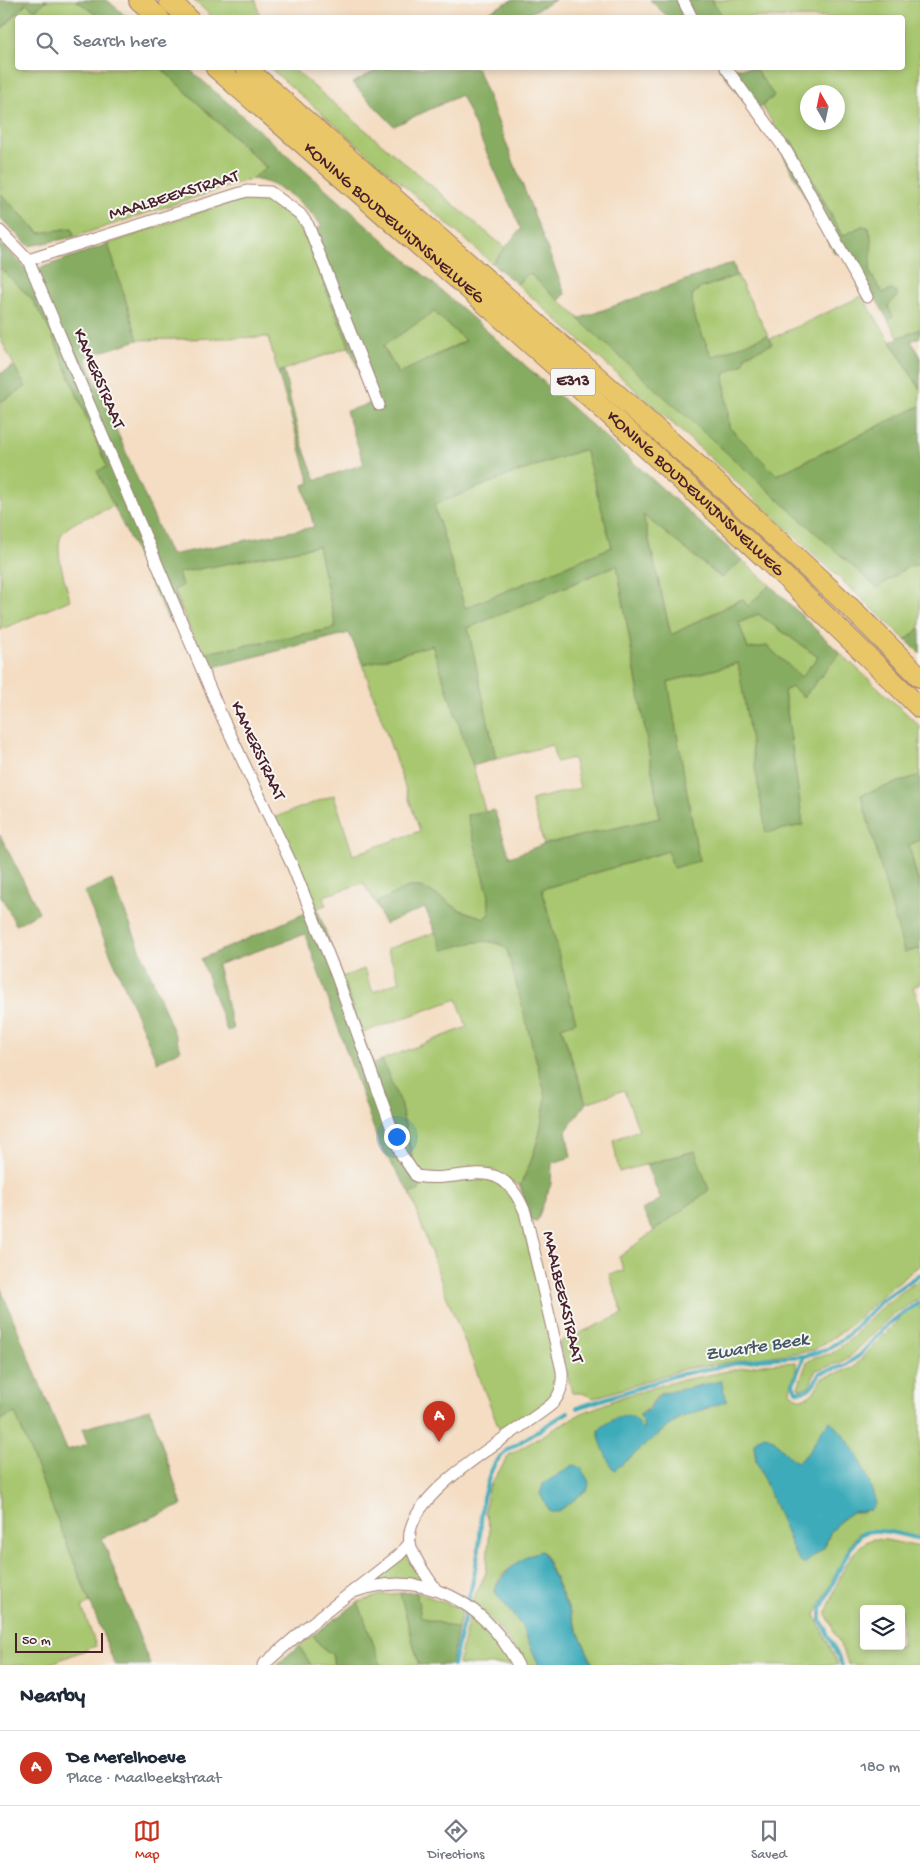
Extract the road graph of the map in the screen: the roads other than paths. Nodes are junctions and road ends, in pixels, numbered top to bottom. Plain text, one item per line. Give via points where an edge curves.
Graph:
1 (139, 0) edge
2 (169, 0) edge
3 (683, 0) edge
4 (156, 15) edge
5 (185, 15) edge
6 (690, 15) edge
7 (218, 70) edge
8 (248, 70) edge
9 (727, 70) edge
10 (0, 232) edge
11 (28, 260) junction
12 (867, 297) dead end
13 (379, 405) dead end
14 (920, 677) edge
15 (920, 708) edge
16 (525, 1212) joint
17 (410, 1543) junction
18 (436, 1590) junction
19 (353, 1592) junction
20 (263, 1665) edge
21 (518, 1665) edge

1 - 4 highway
2 - 5 highway
3 - 6 street
7 - 15 highway, KONING BOUDEWIJNSNELWEG / E313 via 690,487
8 - 14 highway, KONING BOUDEWIJNSNELWEG / E313 via 703,470
9 - 12 street via 787,152
10 - 11 street, KAMERSTRAAT
11 - 13 street, MAALBEEKSTRAAT via 247,190 270,192 300,214 308,225
11 - 16 street, KAMERSTRAAT via 222,717 292,867 336,974 401,1154 416,1176 429,1179 474,1173 490,1174 504,1180 518,1195
16 - 17 street, MAALBEEKSTRAAT via 563,1385 552,1404 429,1497 416,1516
17 - 18 street
17 - 19 street
18 - 19 street via 401,1584 367,1587
18 - 21 street via 473,1608 486,1619 506,1642
19 - 20 street

